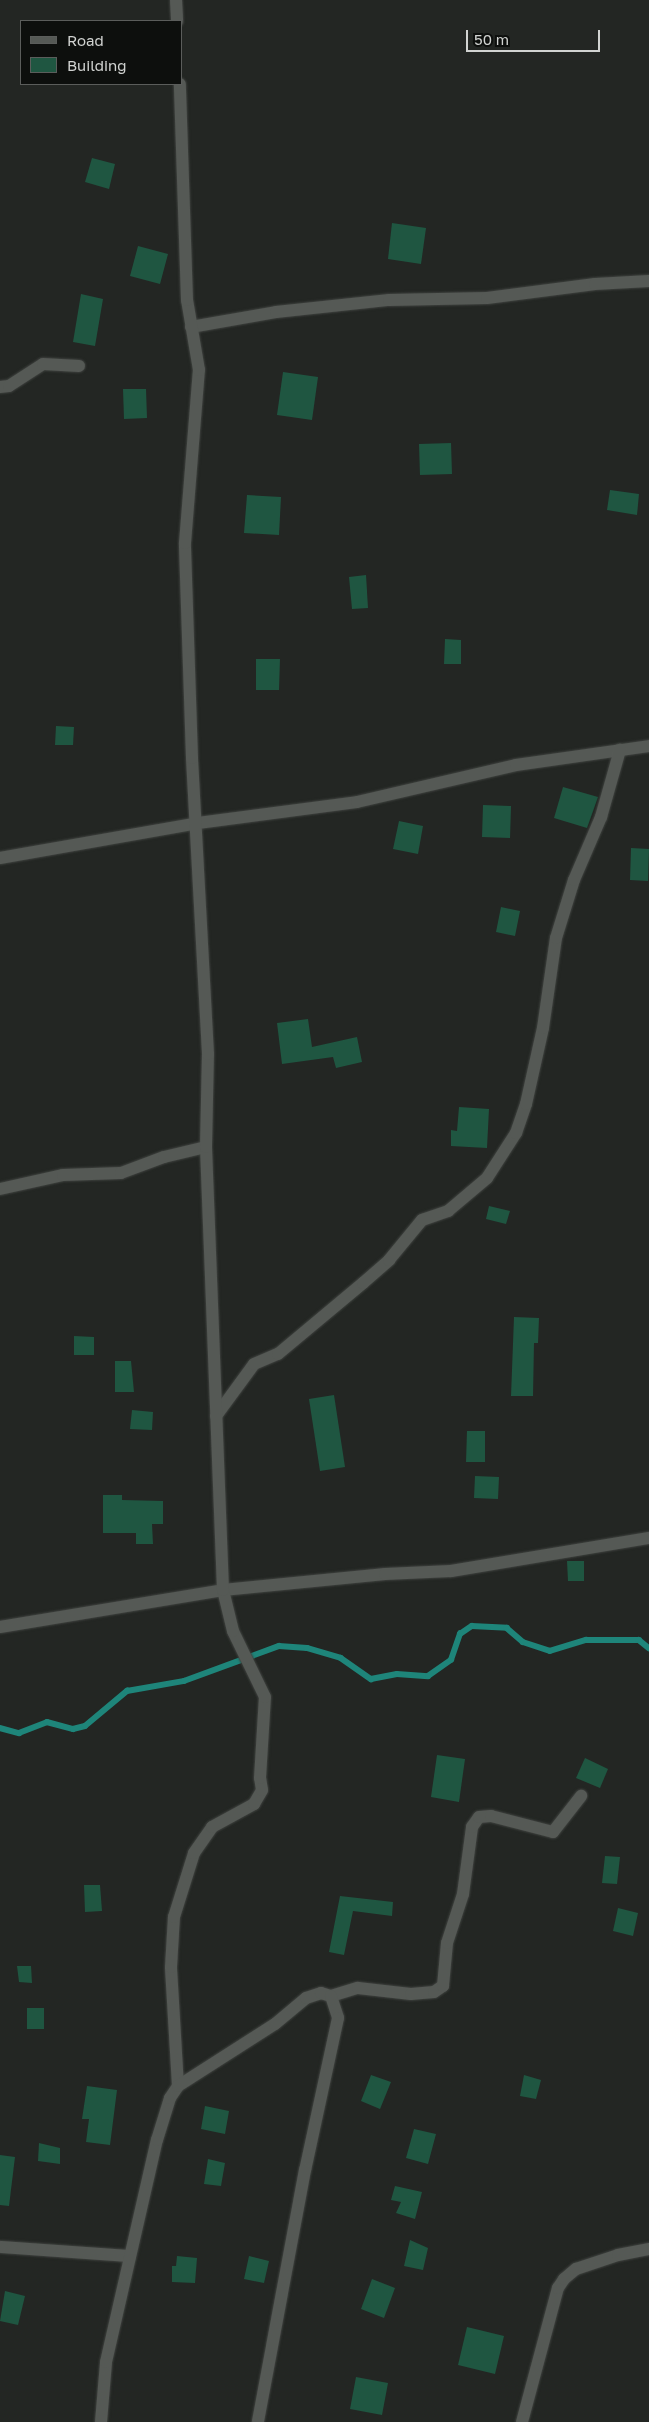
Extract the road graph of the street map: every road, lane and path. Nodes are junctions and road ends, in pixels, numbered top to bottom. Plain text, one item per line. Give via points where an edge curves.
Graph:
1 (176, 0) edge
2 (177, 20) edge
3 (180, 85) edge
4 (649, 281) edge
5 (191, 327) junction
6 (79, 366) dead end
7 (0, 387) edge
8 (649, 746) edge
9 (620, 750) junction
10 (198, 823) junction
11 (0, 858) edge
12 (206, 1147) junction
13 (0, 1189) edge
14 (216, 1416) junction
15 (649, 1538) edge
16 (223, 1590) junction
17 (0, 1627) edge
18 (581, 1796) dead end
19 (331, 1996) junction
20 (178, 2086) junction
21 (0, 2247) edge
22 (649, 2249) edge
23 (130, 2256) junction
24 (101, 2422) edge
25 (258, 2422) edge
26 (522, 2422) edge

1 - 2 street
3 - 5 street via 186,291
4 - 5 street via 595,284 486,298 389,300 276,312
5 - 10 street via 199,370 185,543 192,758
6 - 7 street via 43,364 8,386
8 - 9 street
9 - 10 street via 516,765 357,802
9 - 14 street via 601,817 574,880 556,938 543,1028 516,1133 487,1178 448,1211 422,1220 389,1260 363,1283 278,1354 254,1364
10 - 11 street
10 - 12 street via 208,1054
12 - 13 street via 164,1157 121,1173 63,1176
12 - 14 street
14 - 16 street
15 - 16 street via 452,1570
16 - 17 street
16 - 20 street via 232,1631 265,1697 262,1790 254,1804 212,1827 194,1853 174,1917 171,1967
18 - 19 street via 553,1832 491,1816 478,1817 472,1827 463,1894 447,1943 442,1986 434,1992 411,1994 358,1988
19 - 20 street via 321,1993 306,1998 274,2024
19 - 25 street via 338,2018 305,2170
20 - 23 street via 170,2098 157,2140
21 - 23 street
22 - 26 street via 576,2269 558,2288
23 - 24 street via 106,2362

